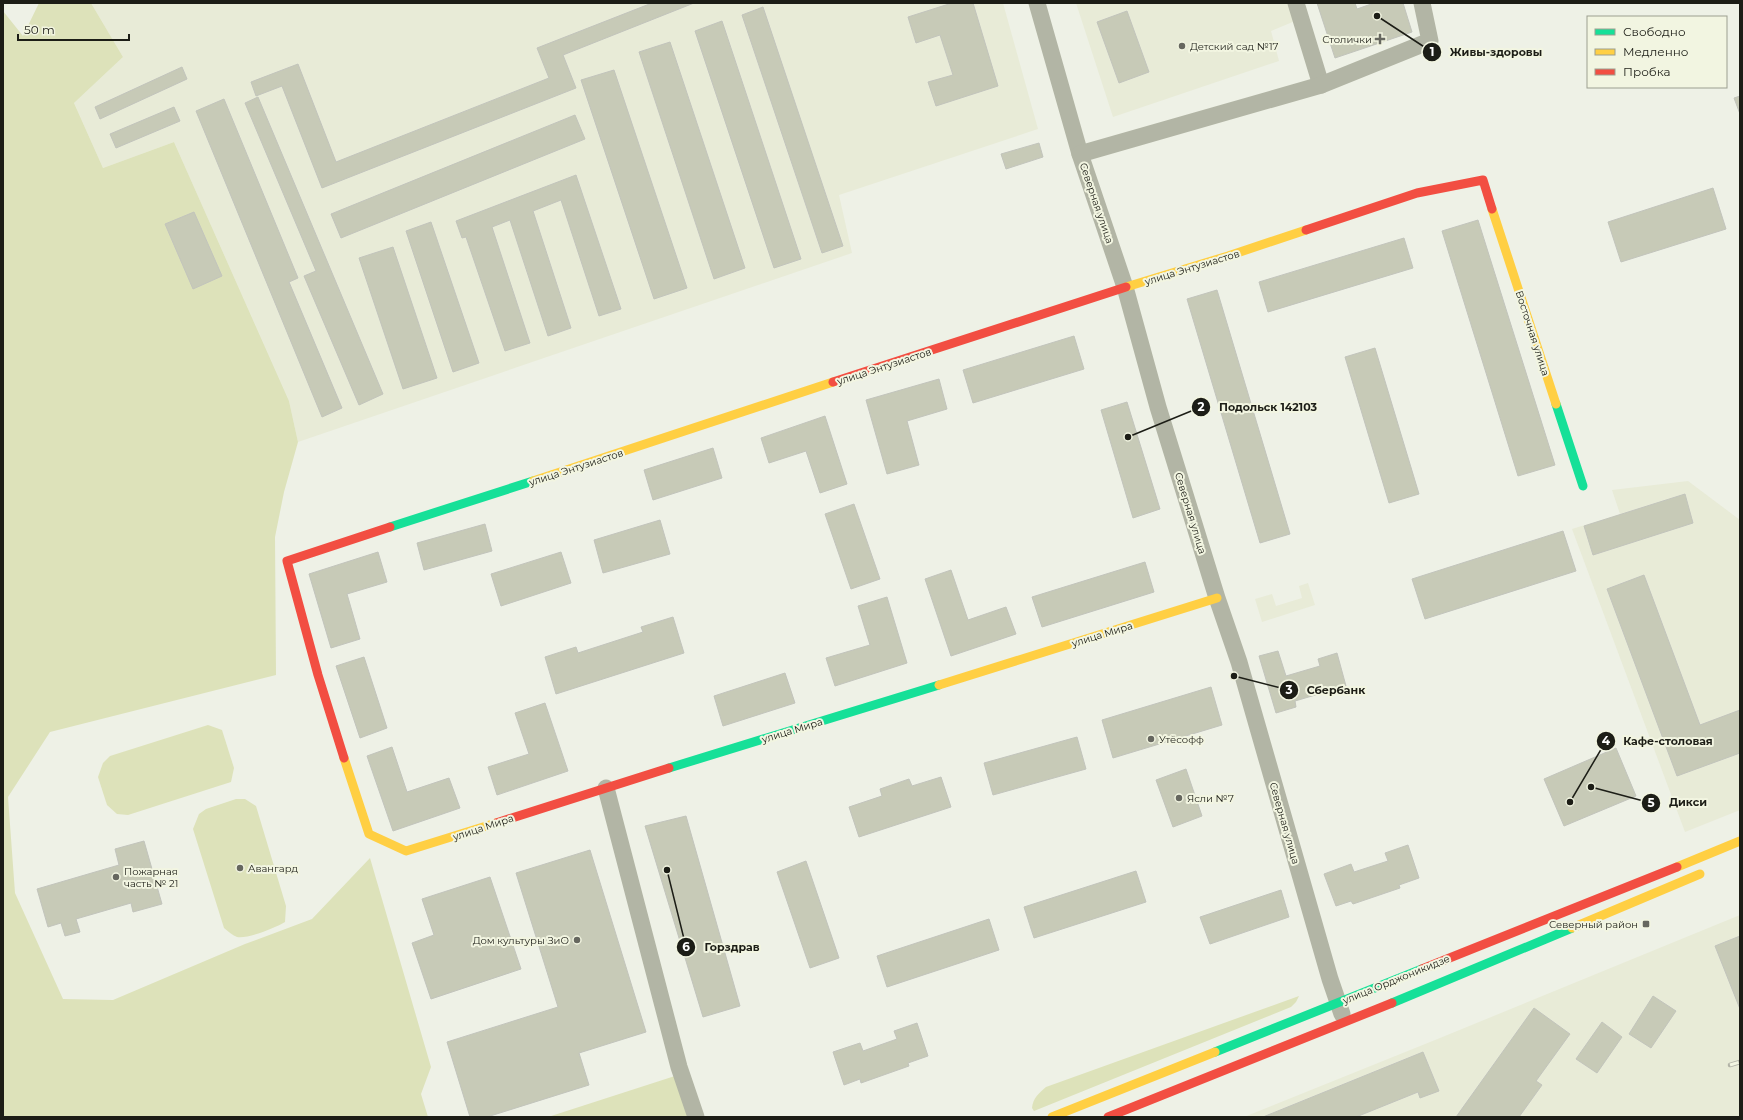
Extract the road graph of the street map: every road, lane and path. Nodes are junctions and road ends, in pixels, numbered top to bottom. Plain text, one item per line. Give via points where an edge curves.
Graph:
1 (1037, 3) edge
2 (1296, 3) edge
3 (1422, 3) edge
4 (1321, 84) junction
5 (1080, 154) junction
6 (1483, 180) joint
7 (1125, 287) junction
8 (1583, 486) dead end
9 (1217, 598) junction
10 (606, 788) junction
11 (369, 834) joint
12 (1740, 841) edge
13 (1711, 869) dead end
14 (1338, 1002) junction
15 (1344, 1023) junction
16 (696, 1117) edge
17 (1052, 1117) edge
18 (1108, 1117) edge

1 - 5 street, Северная улица
2 - 4 street
3 - 4 street via 1430,41
4 - 5 street
5 - 7 street, Северная улица
6 - 7 street, улица Энтузиастов via 1417,193 1228,256
6 - 8 street, Восточная улица
7 - 9 street, Северная улица via 1158,407
7 - 11 street, улица Энтузиастов via 287,561 318,675
9 - 10 street, улица Мира
9 - 14 street, Северная улица via 1240,662
10 - 11 street, улица Мира via 406,851
10 - 16 street via 679,1067
12 - 14 street, улица Орджоникидзе
13 - 15 street, улица Орджоникидзе
14 - 15 street, Северная улица
14 - 17 street, улица Орджоникидзе
15 - 18 street, улица Орджоникидзе

